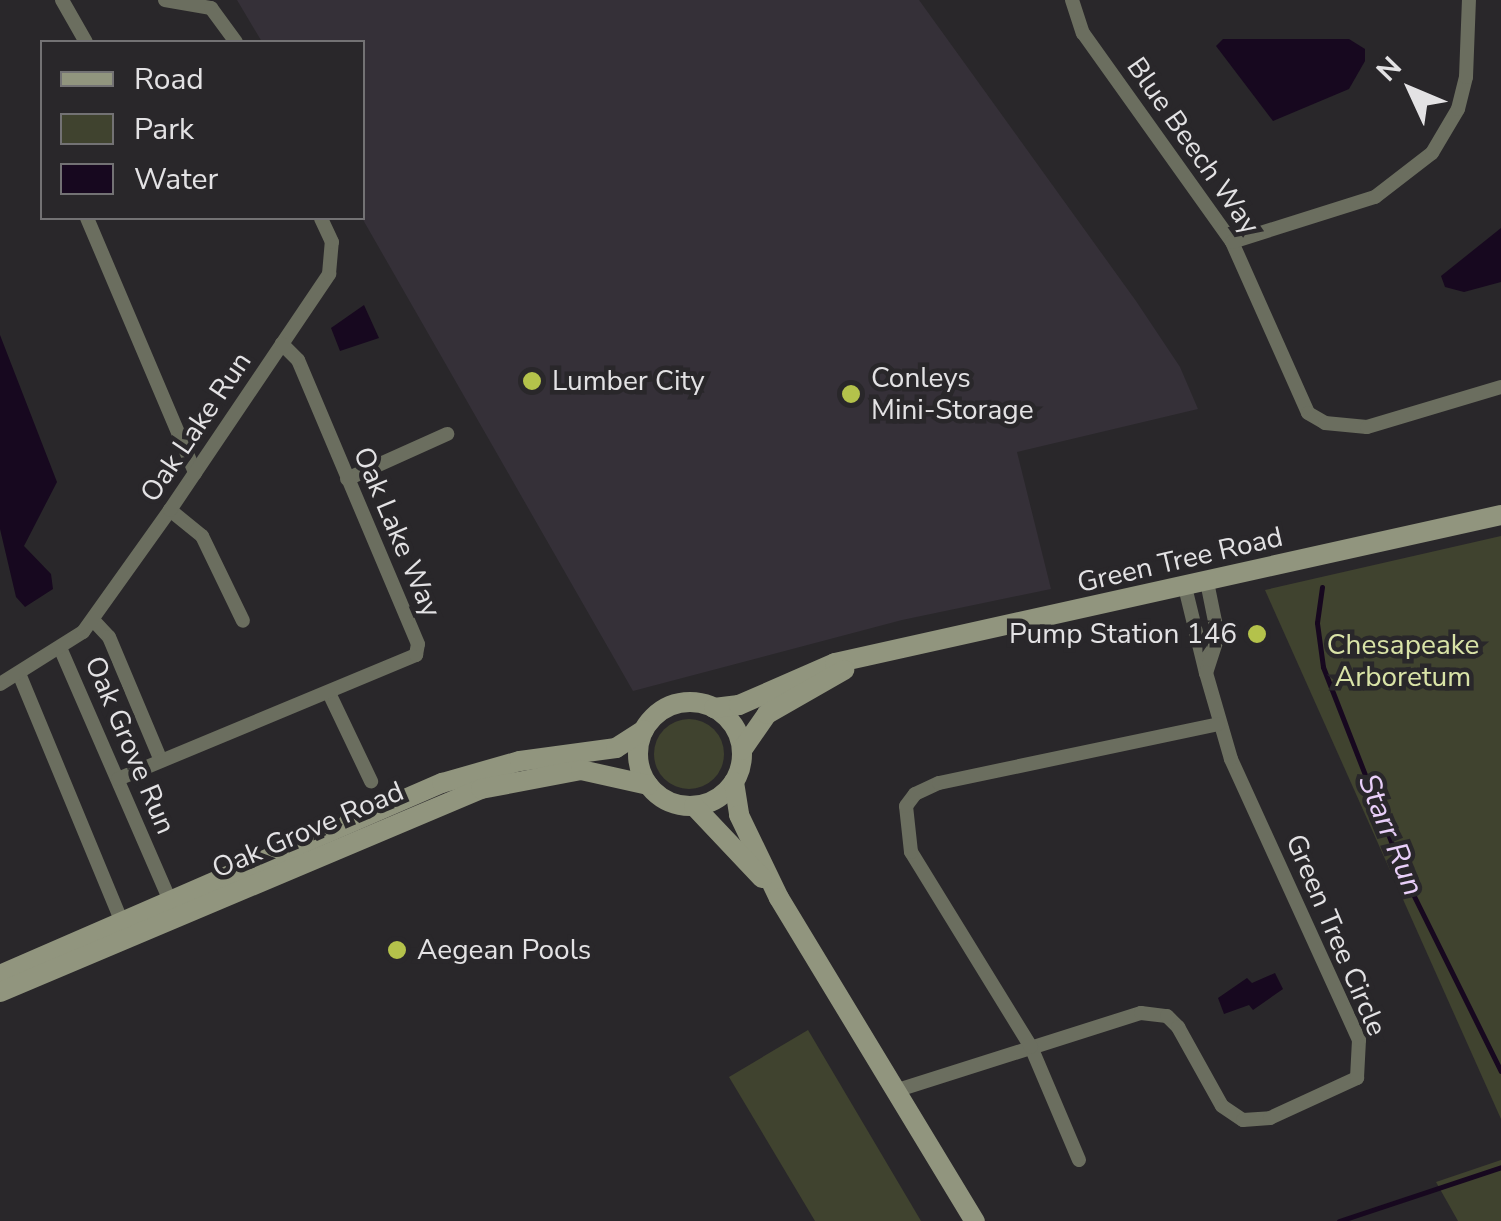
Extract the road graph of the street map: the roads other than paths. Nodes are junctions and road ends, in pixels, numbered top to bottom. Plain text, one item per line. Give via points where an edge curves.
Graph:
1 (62, 0) edge
2 (165, 0) edge
3 (1072, 0) edge
4 (1469, 0) edge
5 (85, 40) edge
6 (235, 40) edge
7 (87, 220) edge
8 (322, 220) edge
9 (1232, 242) junction
10 (282, 344) junction
11 (1501, 387) edge
12 (447, 434) dead end
13 (195, 473) junction
14 (347, 479) junction
15 (170, 510) junction
16 (1501, 514) edge
17 (1207, 582) junction
18 (1185, 587) junction
19 (93, 620) junction
20 (243, 621) dead end
21 (61, 650) junction
22 (871, 657) junction
23 (1206, 673) junction
24 (20, 676) junction
25 (0, 684) edge
26 (329, 692) junction
27 (714, 708) junction
28 (1218, 724) junction
29 (644, 730) junction
30 (742, 750) junction
31 (161, 761) junction
32 (118, 779) junction
33 (370, 781) dead end
34 (734, 782) junction
35 (648, 785) junction
36 (694, 806) junction
37 (780, 898) junction
38 (172, 907) junction
39 (124, 928) junction
40 (0, 975) edge
41 (0, 992) edge
42 (1031, 1047) junction
43 (898, 1090) junction
44 (1079, 1160) dead end
45 (975, 1221) edge

1 - 5 street
2 - 6 street via 211,8
3 - 9 street, Blue Beech Way via 1083,33
4 - 9 street via 1466,77 1458,108 1432,152 1376,197
7 - 13 street
8 - 10 street, Oak Lake Run via 332,242 329,274
9 - 11 street, Blue Beech Way via 1295,395 1325,422 1367,427
10 - 13 street, Oak Lake Run
10 - 14 street, Oak Lake Way via 298,360
12 - 14 street
13 - 15 street, Oak Lake Run
14 - 26 street, Oak Lake Way via 418,650 410,660
15 - 19 street, Oak Lake Run
15 - 20 street via 202,536
16 - 17 street, Green Tree Road
17 - 18 street, Green Tree Road
17 - 23 street, Green Tree Circle via 1218,636
18 - 22 street, Green Tree Road
18 - 23 street, Green Tree Circle
19 - 21 street, Oak Lake Run
19 - 31 street via 109,637
21 - 24 street, Oak Lake Run
21 - 32 street, Oak Grove Run
22 - 27 street, Green Tree Road via 812,669 740,705
22 - 30 street, Green Tree Road via 767,714
23 - 28 street, Green Tree Circle
24 - 25 street, Oak Lake Run
24 - 39 street
26 - 31 street, Oak Lake Way
26 - 33 street
27 - 29 street via 678,703
27 - 30 street via 734,726
28 - 42 street via 939,783 906,806 911,852
28 - 42 street, Green Tree Circle via 1359,1040 1357,1078 1270,1118 1243,1120 1222,1106 1178,1027 1156,1012
29 - 35 street via 638,757
29 - 38 street, Oak Grove Road via 616,748 520,761 442,784
30 - 34 street
31 - 32 street, Oak Lake Way
32 - 38 street, Oak Grove Run
34 - 36 street via 716,800
34 - 37 street via 739,815
35 - 36 street via 664,800
35 - 38 street, Oak Grove Road via 581,770 492,786
36 - 37 street
37 - 43 street
38 - 39 street, Oak Grove Road
39 - 40 street, Oak Grove Road
39 - 41 street, Oak Grove Road
42 - 43 street, Green Tree Circle
42 - 44 street
43 - 45 street

